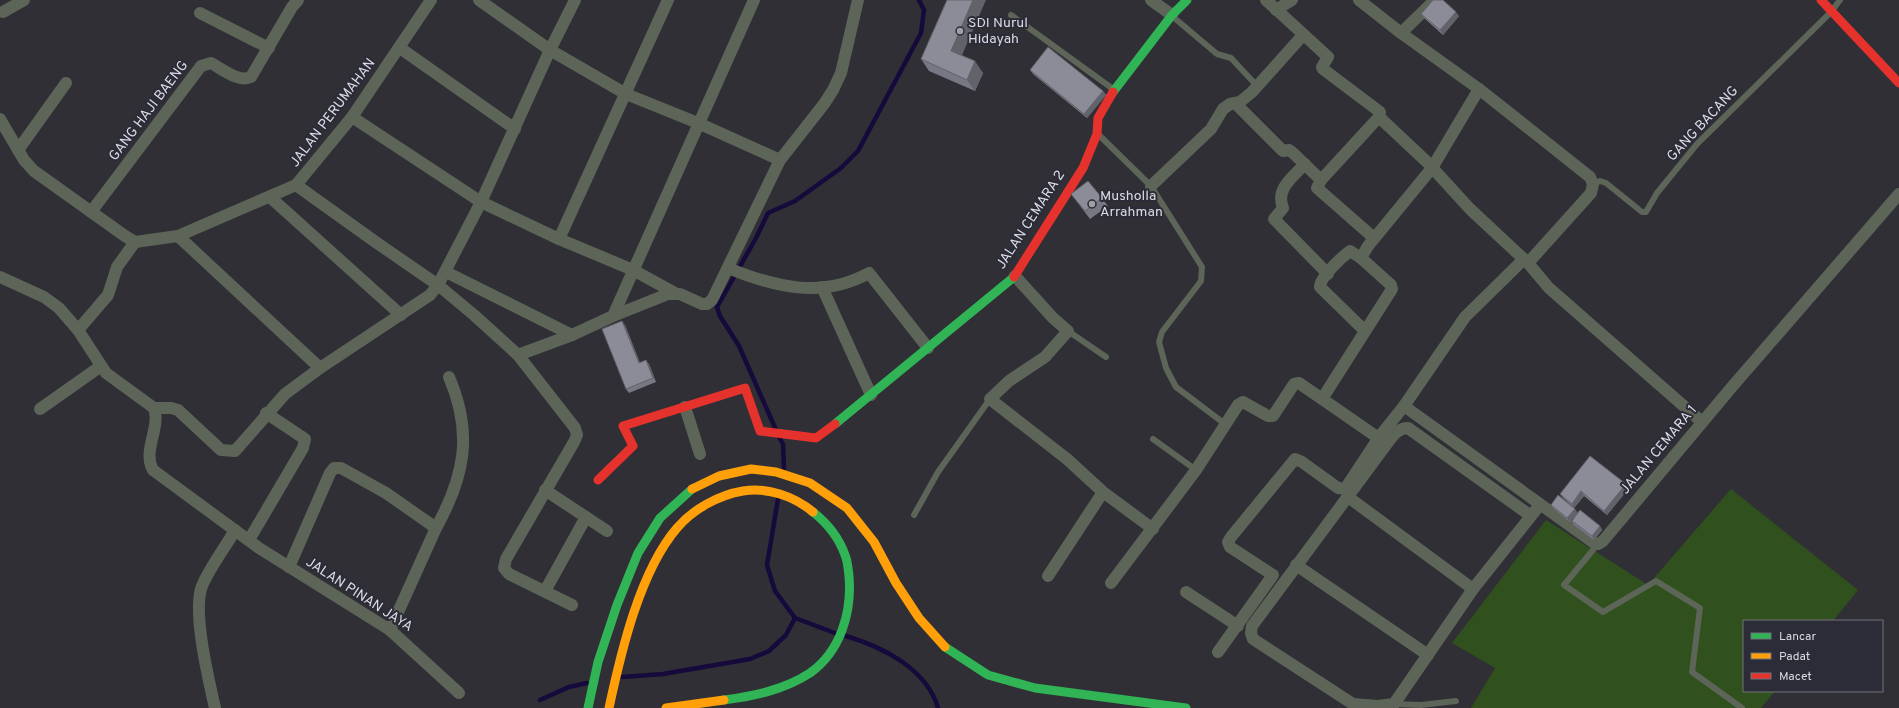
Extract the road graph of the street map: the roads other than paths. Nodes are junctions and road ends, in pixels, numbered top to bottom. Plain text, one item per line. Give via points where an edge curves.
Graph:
1 (24, 0) edge
2 (298, 0) edge
3 (431, 0) edge
4 (479, 0) edge
5 (576, 0) edge
6 (668, 0) edge
7 (754, 0) edge
8 (858, 0) edge
9 (1151, 0) edge
10 (1186, 0) edge
11 (1266, 0) edge
12 (1292, 0) edge
13 (1359, 0) edge
14 (1435, 0) edge
15 (1821, 0) edge
16 (1840, 0) edge
17 (1276, 10) junction
18 (1831, 12) junction
19 (200, 13) dead end
20 (1, 14) edge
21 (1011, 15) dead end
22 (1172, 15) junction
23 (1401, 33) junction
24 (1303, 35) junction
25 (269, 48) junction
26 (400, 48) junction
27 (550, 50) junction
28 (66, 83) dead end
29 (1899, 83) edge
30 (1257, 86) junction
31 (1479, 88) junction
32 (1114, 90) junction
33 (626, 94) junction
34 (1236, 104) junction
35 (352, 117) junction
36 (1378, 117) junction
37 (0, 119) edge
38 (698, 123) junction
39 (515, 129) junction
40 (1097, 134) junction
41 (18, 150) junction
42 (780, 160) junction
43 (1305, 164) junction
44 (1432, 168) junction
45 (1321, 180) junction
46 (1593, 184) junction
47 (296, 185) junction
48 (1151, 186) junction
49 (1899, 194) edge
50 (270, 197) junction
51 (481, 202) junction
52 (91, 212) junction
53 (178, 236) junction
54 (1374, 238) junction
55 (559, 239) junction
56 (135, 242) junction
57 (1361, 258) junction
58 (1526, 261) junction
59 (728, 268) junction
60 (633, 270) junction
61 (446, 272) junction
62 (1328, 274) junction
63 (1015, 276) junction
64 (0, 277) edge
65 (438, 285) junction
66 (822, 287) junction
67 (675, 293) junction
68 (402, 315) junction
69 (613, 316) junction
70 (78, 330) junction
71 (1068, 331) junction
72 (1365, 331) junction
73 (572, 335) junction
74 (928, 348) junction
75 (518, 355) junction
76 (1106, 357) dead end
77 (101, 366) junction
78 (320, 368) junction
79 (449, 377) dead end
80 (871, 395) junction
81 (1322, 398) junction
82 (990, 399) junction
83 (1404, 406) junction
84 (685, 407) junction
85 (154, 408) junction
86 (40, 409) dead end
87 (266, 413) junction
88 (1702, 422) junction
89 (1226, 424) junction
90 (1380, 436) junction
91 (1153, 438) dead end
92 (700, 454) dead end
93 (1196, 470) junction
94 (598, 480) dead end
95 (545, 490) junction
96 (1103, 492) junction
97 (1348, 497) junction
98 (1540, 506) junction
99 (914, 515) dead end
100 (1531, 516) junction
101 (586, 518) junction
102 (436, 528) junction
103 (1153, 529) junction
104 (235, 530) junction
105 (607, 531) dead end
106 (249, 540) junction
107 (1598, 544) junction
108 (1296, 565) junction
109 (289, 567) junction
110 (1048, 576) dead end
111 (1111, 583) dead end
112 (1473, 589) junction
113 (545, 591) junction
114 (1186, 592) dead end
115 (572, 605) dead end
116 (1238, 626) junction
117 (390, 630) junction
118 (1218, 652) dead end
119 (1428, 655) junction
120 (459, 693) dead end
121 (1456, 701) dead end
122 (1394, 704) junction
123 (215, 708) edge
124 (588, 708) edge
125 (609, 708) edge
126 (666, 708) edge
127 (1186, 708) edge
128 (1742, 708) edge

1 - 20 street
2 - 25 street, GANG HAJI BAENG
3 - 26 street, JALAN PERUMAHAN
4 - 27 street
5 - 27 street
6 - 33 street
7 - 38 street
8 - 42 street via 841,73 833,90
9 - 22 street
10 - 22 main road, JALAN CEMARA 2
11 - 17 street
12 - 17 street
13 - 23 street
14 - 23 street
15 - 18 main road
16 - 18 lane
17 - 24 street
18 - 29 main road
18 - 46 lane, GANG BACANG via 1697,144 1657,193 1646,212 1642,212 1606,183 1600,181
19 - 25 street
21 - 32 lane
22 - 30 lane via 1217,54 1231,58
22 - 32 main road, JALAN CEMARA 2
23 - 31 street
24 - 30 street
24 - 36 street via 1328,57 1322,69 1380,112
25 - 52 street, GANG HAJI BAENG via 252,77 247,79 239,78 211,63 201,66
26 - 35 street, JALAN PERUMAHAN
26 - 39 street
27 - 33 street
27 - 39 street
28 - 41 street
30 - 34 street
31 - 44 street
31 - 46 street via 1590,177
32 - 40 main road, JALAN CEMARA 2 via 1098,118
33 - 38 street
33 - 55 street
34 - 43 street via 1283,150 1289,150
34 - 48 street via 1230,104 1223,109 1211,129
35 - 47 street, JALAN PERUMAHAN
35 - 51 street
36 - 44 street
36 - 45 street
37 - 41 street
38 - 42 street
38 - 60 street
39 - 51 street
40 - 48 lane
40 - 63 main road, JALAN CEMARA 2 via 1083,168
41 - 52 street via 34,171
42 - 59 street
43 - 45 street
43 - 62 street via 1282,190 1280,196 1283,208 1274,218
44 - 54 street
44 - 58 street via 1470,209
45 - 54 street via 1317,188
46 - 58 street via 1591,193
47 - 50 street, JALAN PERUMAHAN
47 - 65 street
48 - 89 lane via 1202,267 1203,274 1201,281 1160,337 1166,368 1176,387
49 - 88 street, JALAN CEMARA 1
50 - 53 street, JALAN PERUMAHAN
50 - 68 street
51 - 55 street
51 - 61 street
52 - 56 street
53 - 56 street, JALAN PERUMAHAN
53 - 78 street
54 - 57 street
55 - 60 street
56 - 70 street via 117,267 108,295
57 - 62 street via 1350,251
57 - 72 street via 1392,287
58 - 83 street via 1466,317
58 - 88 street via 1549,288
59 - 66 street via 747,276 805,289
59 - 67 street via 712,300 707,304
60 - 67 street
60 - 69 street
61 - 65 street
61 - 73 street
62 - 72 street via 1320,287
63 - 71 street
63 - 74 main road, JALAN CEMARA 2
64 - 70 street via 44,297 59,308
65 - 68 street via 430,295
65 - 75 street
66 - 74 street via 858,279 868,273
66 - 80 street
67 - 69 street
68 - 78 street
69 - 73 street
70 - 77 street
71 - 76 lane
71 - 82 street via 1045,357 1009,380
72 - 81 street
73 - 75 street
74 - 80 main road, JALAN CEMARA 2
75 - 95 street via 575,428 577,435
77 - 85 street
77 - 86 street
78 - 87 street via 285,394
79 - 102 street via 462,416 463,457 459,479
80 - 84 main road, JALAN CEMARA 2 via 816,438 760,431 746,388
81 - 89 street via 1296,383 1273,416 1268,416 1243,402
81 - 90 street via 1364,429 1377,437
82 - 96 street via 1067,459
82 - 99 lane via 938,472
83 - 90 street
83 - 98 street
84 - 92 street
84 - 94 main road via 623,426 633,446
85 - 87 street via 178,410 221,450 230,451 238,448
85 - 104 street, JALAN PINAN JAYA via 156,415 149,457 153,470
87 - 106 street via 305,439
88 - 107 street, JALAN CEMARA 1 via 1603,542
89 - 93 street
90 - 116 street via 1345,489 1338,488 1295,459 1231,537 1228,542 1230,547 1273,575
91 - 93 lane
93 - 103 street
95 - 101 street
95 - 113 street via 506,558 504,568 509,574
96 - 103 street
96 - 110 street
97 - 100 street via 1398,430 1408,428
97 - 108 street
97 - 112 street
98 - 100 street
98 - 107 street
100 - 112 street
101 - 105 street
101 - 113 street
102 - 109 street via 386,493 341,468 334,468
102 - 117 street
103 - 111 street
104 - 106 street, JALAN PINAN JAYA
104 - 123 street via 203,585 200,599 202,638
106 - 109 street, JALAN PINAN JAYA
107 - 128 lane via 1564,585 1603,612 1656,581 1700,608 1692,672
108 - 119 street
108 - 122 street via 1252,626 1253,639 1353,704
109 - 117 street, JALAN PINAN JAYA
112 - 119 street
113 - 115 street
114 - 116 street
116 - 118 street
117 - 120 street, JALAN PINAN JAYA
119 - 122 street
121 - 122 lane via 1421,705
124 - 127 main road via 598,662 617,605 638,553 660,518 688,491 719,476 751,470 776,472 810,483 847,508 874,542 919,618 947,650 988,675 1035,688
125 - 126 main road via 618,664 636,610 656,562 674,530 698,510 722,495 751,489 778,493 804,504 829,525 845,555 851,587 847,621 834,647 818,666 802,677 773,690

